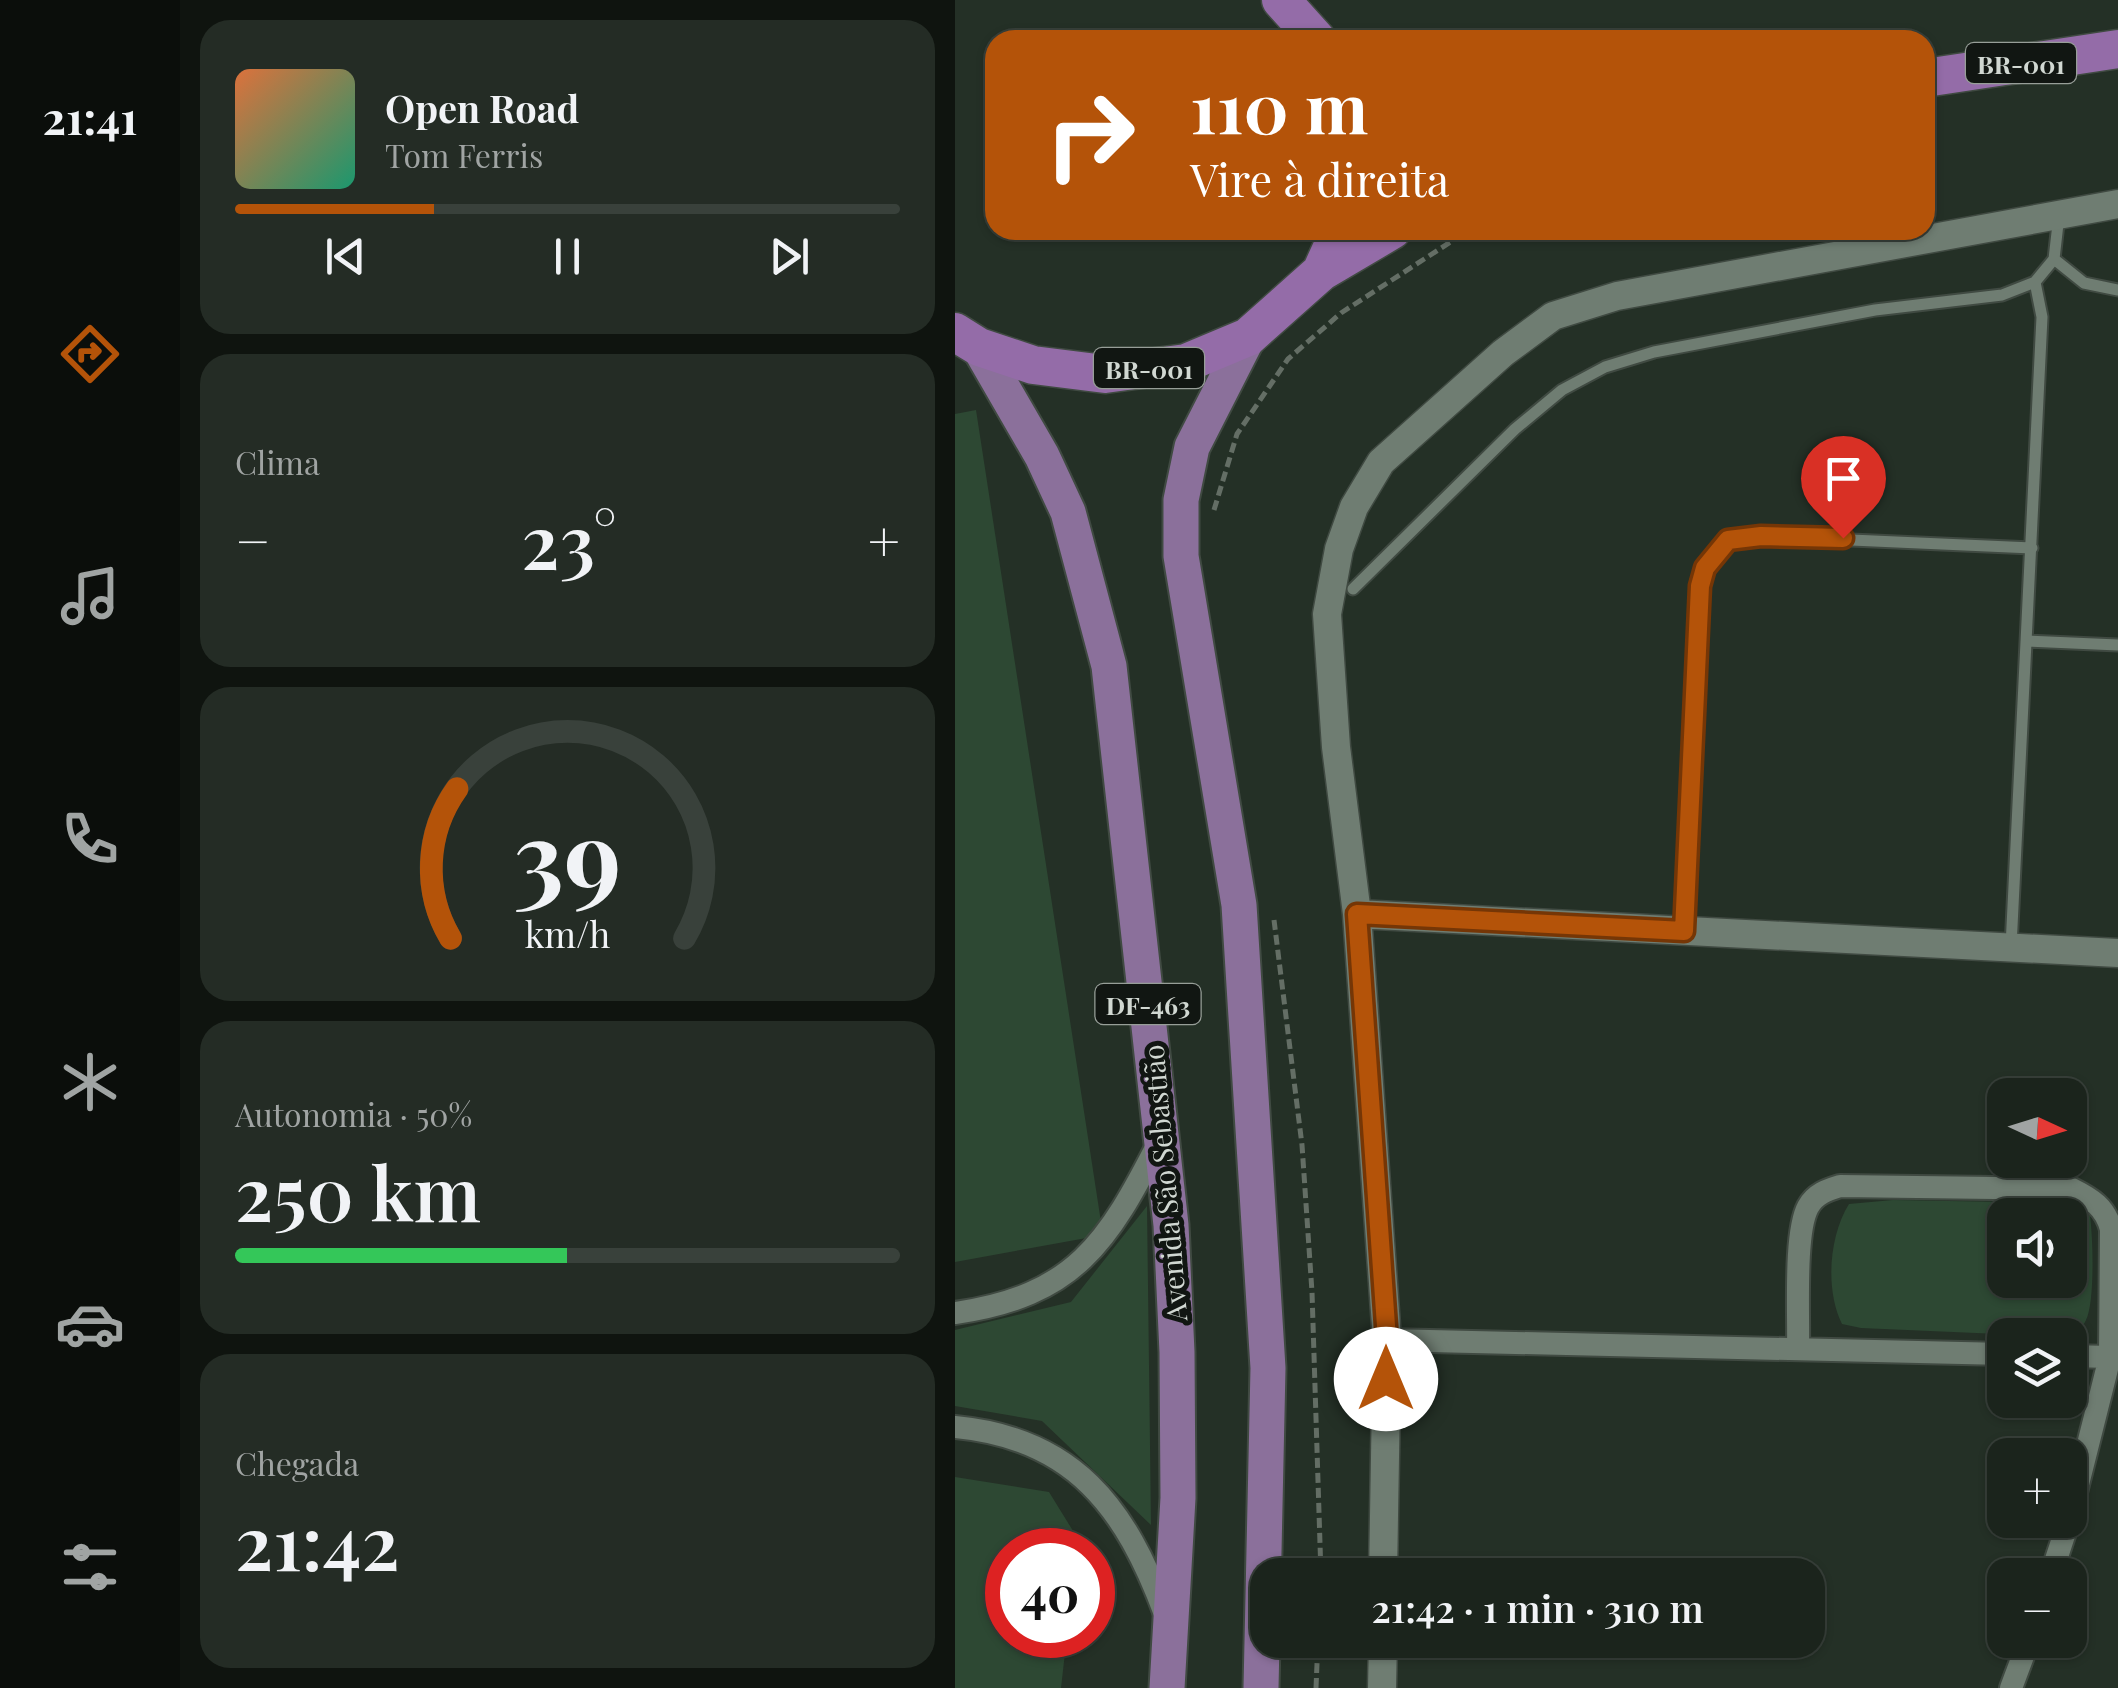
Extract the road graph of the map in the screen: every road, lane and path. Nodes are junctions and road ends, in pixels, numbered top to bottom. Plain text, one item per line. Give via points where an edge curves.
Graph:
1 (1281, 0) edge
2 (1308, 30) edge
3 (2118, 49) edge
4 (1935, 76) edge
5 (2118, 204) edge
6 (2059, 215) junction
7 (1935, 238) edge
8 (1335, 240) edge
9 (1375, 240) edge
10 (1454, 240) edge
11 (1923, 240) edge
12 (2053, 259) junction
13 (1321, 272) junction
14 (2035, 282) junction
15 (2118, 290) edge
16 (1248, 336) junction
17 (967, 340) edge
18 (1288, 359) dead end
19 (2032, 548) junction
20 (1353, 588) dead end
21 (2028, 641) junction
22 (2118, 645) edge
23 (1357, 914) junction
24 (1684, 931) junction
25 (2011, 947) junction
26 (2118, 952) edge
27 (1163, 1134) junction
28 (955, 1313) edge
29 (1387, 1340) junction
30 (1798, 1349) junction
31 (1987, 1354) edge
32 (2087, 1356) edge
33 (2110, 1357) junction
34 (955, 1427) edge
35 (2087, 1447) edge
36 (1383, 1558) edge
37 (1171, 1631) junction
38 (1317, 1658) edge
39 (1383, 1658) edge
40 (2022, 1658) edge
41 (1167, 1688) edge
42 (1261, 1688) edge
43 (1316, 1688) edge
44 (1382, 1688) edge
45 (2011, 1688) edge

1 - 2 highway
3 - 4 highway, BR-001
5 - 6 street
6 - 7 street
6 - 12 lane
8 - 13 highway, BR-001
9 - 13 highway, BR-001
10 - 18 path via 1341,313
11 - 23 street via 1617,296 1553,316 1381,462 1339,549 1327,614 1335,747
12 - 14 lane
12 - 15 lane via 2084,283
13 - 16 highway, BR-001
14 - 19 lane via 2041,317
14 - 20 lane via 2002,295 1875,310 1654,352 1605,368 1562,390 1515,429
16 - 17 highway, BR-001 via 1187,363 1105,374 1033,365
16 - 42 main road via 1192,447 1181,500 1181,556 1239,905 1268,1368
17 - 27 main road, Avenida São Sebastião / DF-463 via 1042,456 1069,512 1097,616 1109,666
19 - 21 lane
19 - 24 lane via 1761,536 1728,540 1716,551 1700,586
21 - 22 lane
21 - 25 lane
23 - 24 street
23 - 29 street
24 - 25 street
25 - 26 street
27 - 28 street via 1109,1232 1085,1259 1023,1297
27 - 37 main road, Avenida São Sebastião / DF-463 via 1177,1352
29 - 30 street
29 - 36 street
30 - 31 street
30 - 33 street via 1802,1226 1821,1192 1840,1186 2071,1190 2091,1198 2111,1229
32 - 33 street
33 - 35 street
34 - 37 street via 1019,1438 1074,1469 1131,1534
37 - 41 main road, Avenida São Sebastião / DF-463
38 - 43 path
39 - 44 street
40 - 45 street

